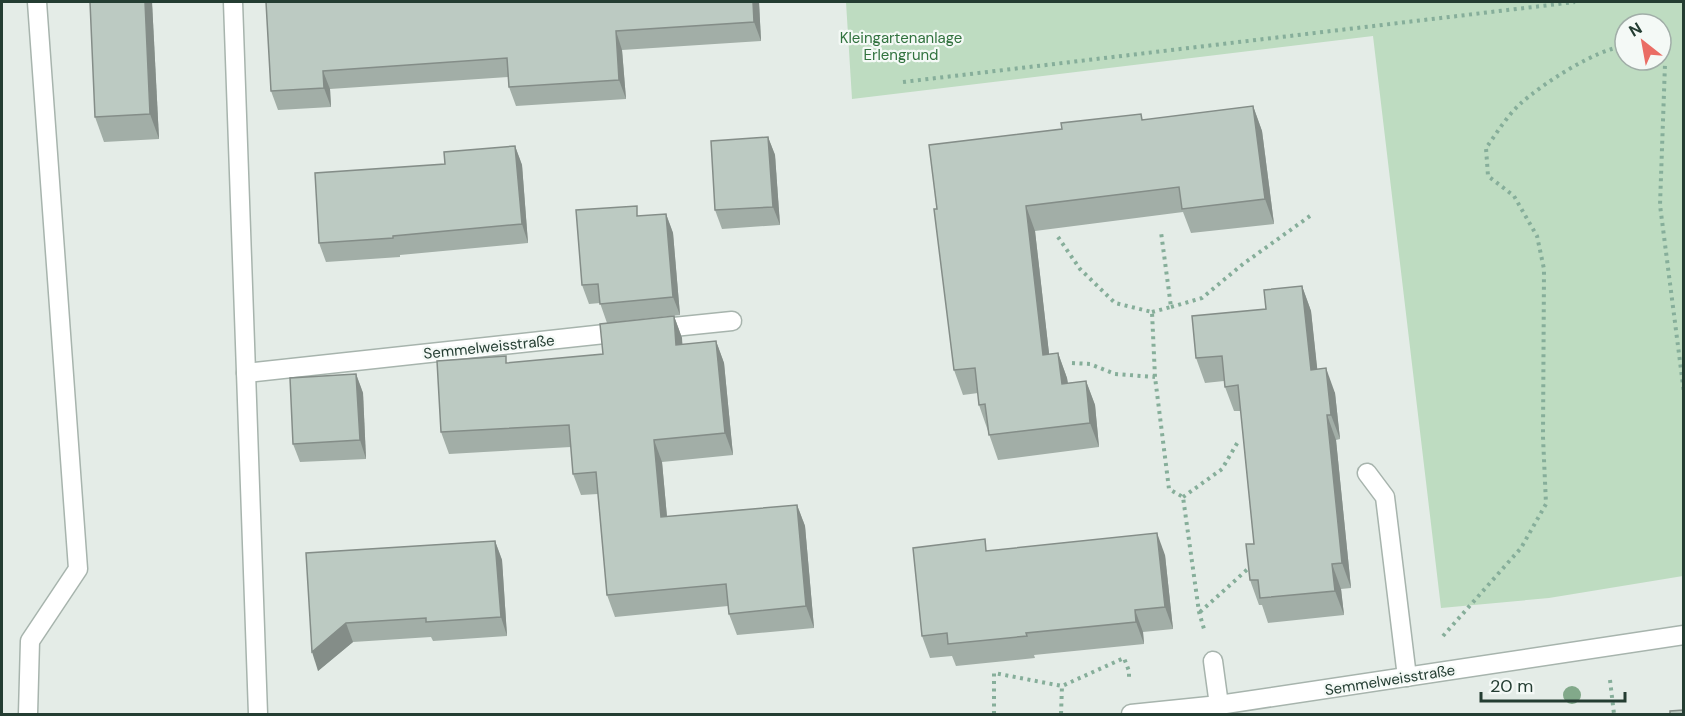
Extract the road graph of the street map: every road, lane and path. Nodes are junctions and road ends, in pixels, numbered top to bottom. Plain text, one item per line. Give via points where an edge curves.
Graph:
1 (37, 2) edge
2 (233, 2) edge
3 (1575, 2) edge
4 (1613, 48) edge
5 (1665, 72) edge
6 (903, 82) dead end
7 (1310, 216) dead end
8 (1161, 232) dead end
9 (1058, 237) dead end
10 (1171, 307) junction
11 (1152, 312) junction
12 (732, 321) dead end
13 (1072, 363) dead end
14 (246, 373) junction
15 (1155, 377) junction
16 (1683, 393) edge
17 (1239, 440) edge
18 (1367, 473) dead end
19 (1183, 497) junction
20 (1250, 567) edge
21 (1199, 612) junction
22 (1683, 635) edge
23 (1213, 661) joint
24 (1129, 671) dead end
25 (1407, 677) junction
26 (1062, 686) junction
27 (1219, 705) junction
28 (1181, 712) edge
29 (28, 714) edge
30 (258, 714) edge
31 (994, 714) edge
32 (1061, 714) edge
33 (1131, 714) edge

1 - 29 street via 78,569 30,641
2 - 14 street
3 - 6 path
4 - 25 path via 1568,71 1519,105 1486,148 1488,176 1514,196 1538,236 1544,269 1546,504 1521,548
5 - 16 path via 1660,205
7 - 10 path via 1202,298
8 - 10 path
9 - 11 path via 1080,269 1115,303
10 - 11 path
11 - 15 path
12 - 14 street, Semmelweisstraße
13 - 15 path via 1090,364 1115,374
14 - 30 street
15 - 19 path via 1169,489
17 - 19 path via 1222,469
18 - 25 street via 1385,497
19 - 21 path
20 - 21 path
21 - 23 path
22 - 25 street, Semmelweisstraße
23 - 27 street
24 - 26 path via 1124,657
25 - 27 street, Semmelweisstraße
26 - 31 path via 994,673
26 - 32 path
27 - 28 street, Semmelweisstraße
28 - 33 street, Semmelweisstraße

